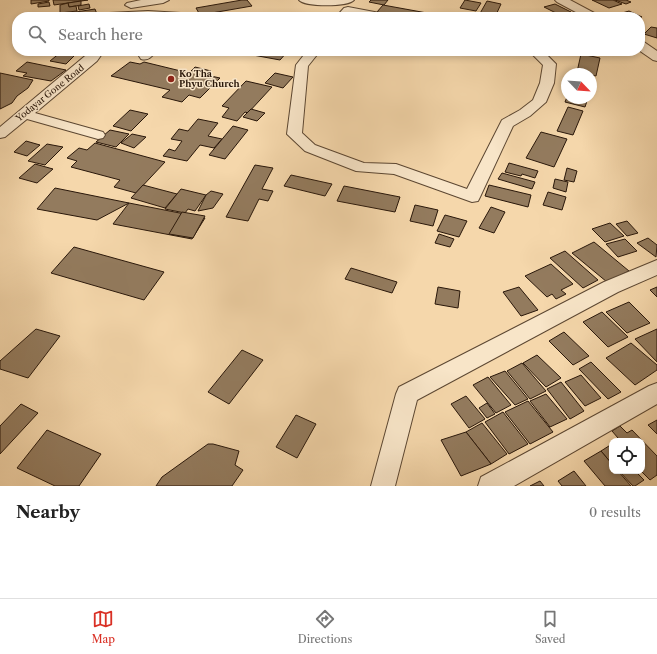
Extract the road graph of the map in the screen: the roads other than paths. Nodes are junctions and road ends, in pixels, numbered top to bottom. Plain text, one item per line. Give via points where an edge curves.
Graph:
1 (163, 0) edge
2 (305, 0) edge
3 (348, 0) edge
4 (562, 0) edge
5 (108, 12) edge
6 (346, 12) edge
7 (359, 12) edge
8 (585, 12) edge
9 (645, 49) edge
10 (94, 56) edge
11 (310, 56) edge
12 (541, 56) edge
13 (657, 57) edge
14 (24, 114) junction
15 (0, 134) edge
16 (98, 134) dead end
17 (657, 267) edge
18 (657, 393) edge
19 (383, 486) edge
20 (490, 486) edge

1 - 5 street
2 - 3 street
4 - 8 street
6 - 7 street
9 - 13 street
10 - 14 street, Yodayar Gone Road
11 - 12 street via 302,65 294,134 310,148 362,168 396,170 472,197 507,123 539,102 547,83 550,64
14 - 15 street, Yodayar Gone Road
14 - 16 street
17 - 19 street via 610,287 407,394
18 - 20 street

